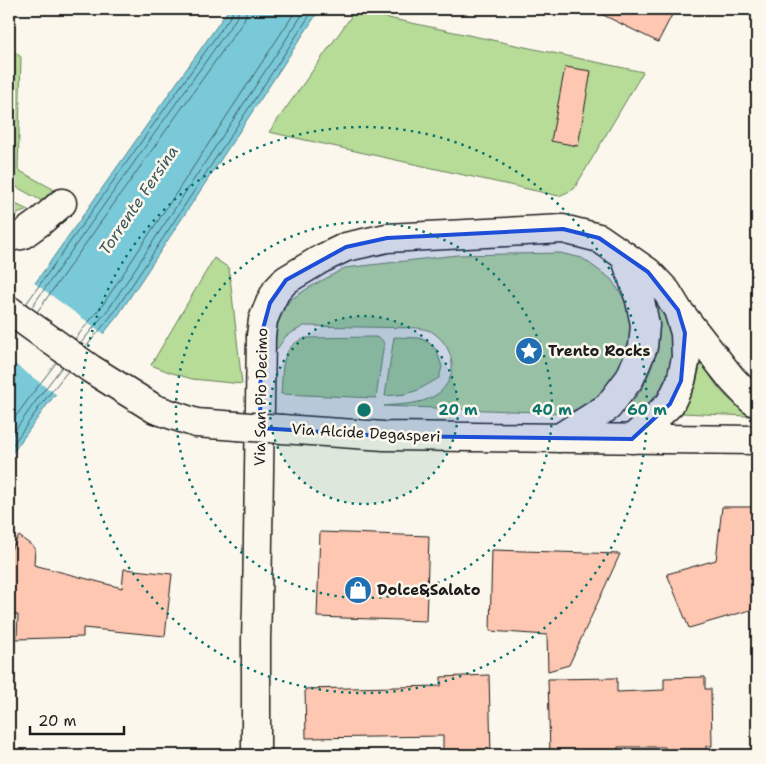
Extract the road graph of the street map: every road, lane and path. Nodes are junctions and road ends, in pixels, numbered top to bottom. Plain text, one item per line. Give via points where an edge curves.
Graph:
1 (62, 202) dead end
2 (9, 237) edge
3 (625, 256) junction
4 (9, 310) edge
5 (678, 310) junction
6 (757, 403) edge
7 (559, 438) junction
8 (632, 439) junction
9 (757, 440) edge
10 (256, 755) edge

1 - 2 street via 22,235
3 - 5 street, Via San Pio Decimo via 648,272
3 - 7 street via 645,325 643,347 630,378 608,407
3 - 10 street, Via San Pio Decimo via 599,238 563,228 387,238 346,247 321,258 286,280 276,291 263,320 261,336
4 - 7 street, Via Alcide Degasperi, bridge via 103,378 155,408 196,423 384,436
5 - 6 street via 732,379
5 - 8 street, Via San Pio Decimo via 685,333 686,358 681,380 670,404
7 - 8 street, Via Alcide Degasperi
8 - 9 street, Via Alcide Degasperi

